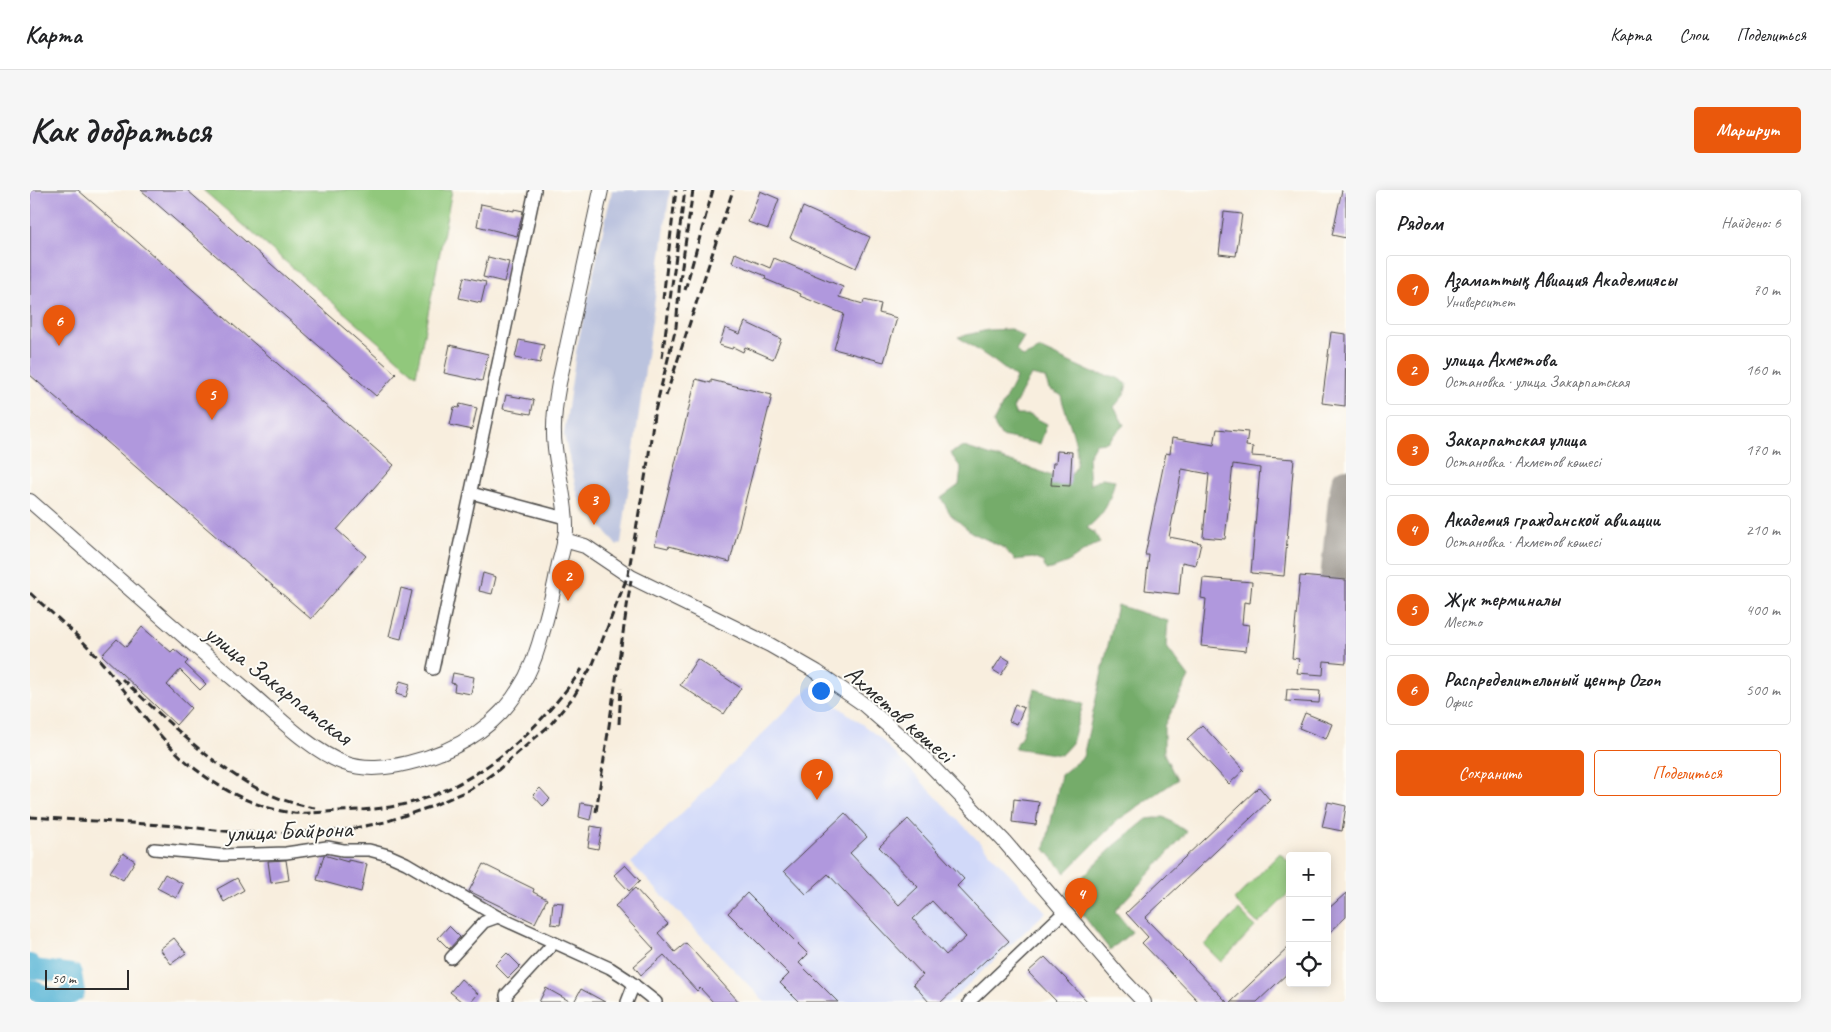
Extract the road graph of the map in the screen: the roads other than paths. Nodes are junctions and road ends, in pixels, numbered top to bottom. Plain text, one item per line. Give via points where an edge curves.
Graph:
1 (535, 190) edge
2 (598, 191) edge
3 (471, 493) junction
4 (30, 501) edge
5 (565, 518) junction
6 (564, 540) junction
7 (433, 669) dead end
8 (154, 849) dead end
9 (1064, 912) junction
10 (498, 916) junction
11 (554, 943) junction
12 (452, 958) dead end
13 (634, 984) junction
14 (507, 1002) edge
15 (627, 1002) edge
16 (656, 1002) edge
17 (969, 1002) edge
18 (1144, 1002) edge

1 - 3 street
2 - 5 street, улица Закарпатская via 555,409 554,446
3 - 5 street
3 - 7 street
4 - 6 street, улица Закарпатская via 301,736 332,758 360,768 398,766 440,754 481,731 498,715 512,699 533,663
5 - 6 street, улица Закарпатская
6 - 9 street, Ахметов көшесі via 585,546 631,577 770,645 862,703 916,750 1003,840
8 - 10 street, улица Байрона via 220,855 286,853 327,847 369,850 406,863
9 - 17 street
9 - 18 street, Ахметов көшесі
10 - 11 street, улица Байрона
10 - 12 street via 484,922
11 - 13 street, улица Байрона via 610,968
11 - 14 street via 506,995
13 - 15 street
13 - 16 street, улица Байрона

